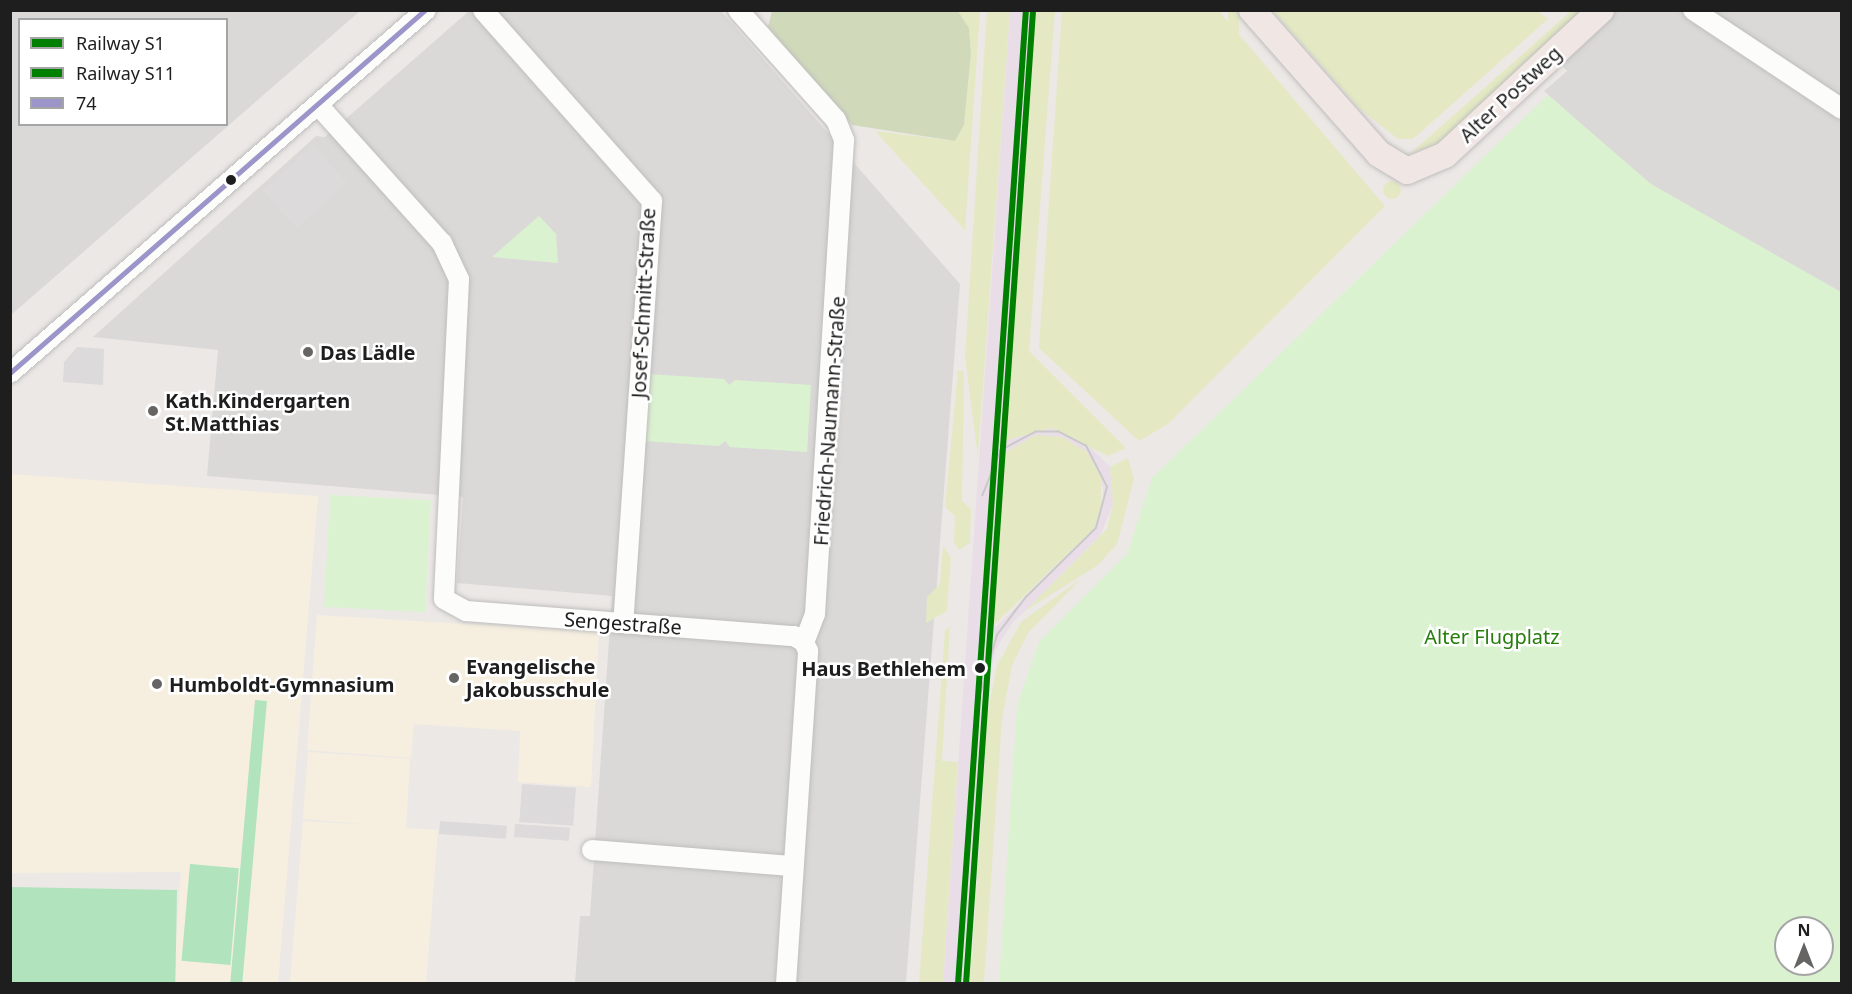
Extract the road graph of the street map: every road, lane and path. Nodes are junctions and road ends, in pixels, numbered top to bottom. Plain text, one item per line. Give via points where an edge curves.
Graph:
1 (426, 10) edge
2 (483, 10) edge
3 (738, 10) edge
4 (1252, 10) edge
5 (1601, 10) edge
6 (1693, 10) edge
7 (318, 105) junction
8 (1842, 109) edge
9 (10, 373) edge
10 (623, 622) junction
11 (804, 642) junction
12 (592, 850) dead end
13 (794, 866) junction
14 (786, 984) edge

1 - 7 street
2 - 10 street, Josef-Schmitt-Straße via 652,201
3 - 11 street, Friedrich-Naumann-Straße via 836,120 844,140 815,614
4 - 5 main road, Alter Postweg via 1378,154 1397,168 1415,171 1445,155
6 - 8 street
7 - 9 street
7 - 10 street, Sengestraße via 441,243 459,279 444,599 466,611
10 - 11 street, Sengestraße via 794,636
11 - 13 street, Friedrich-Naumann-Straße via 808,651
12 - 13 street
13 - 14 street, Friedrich-Naumann-Straße

